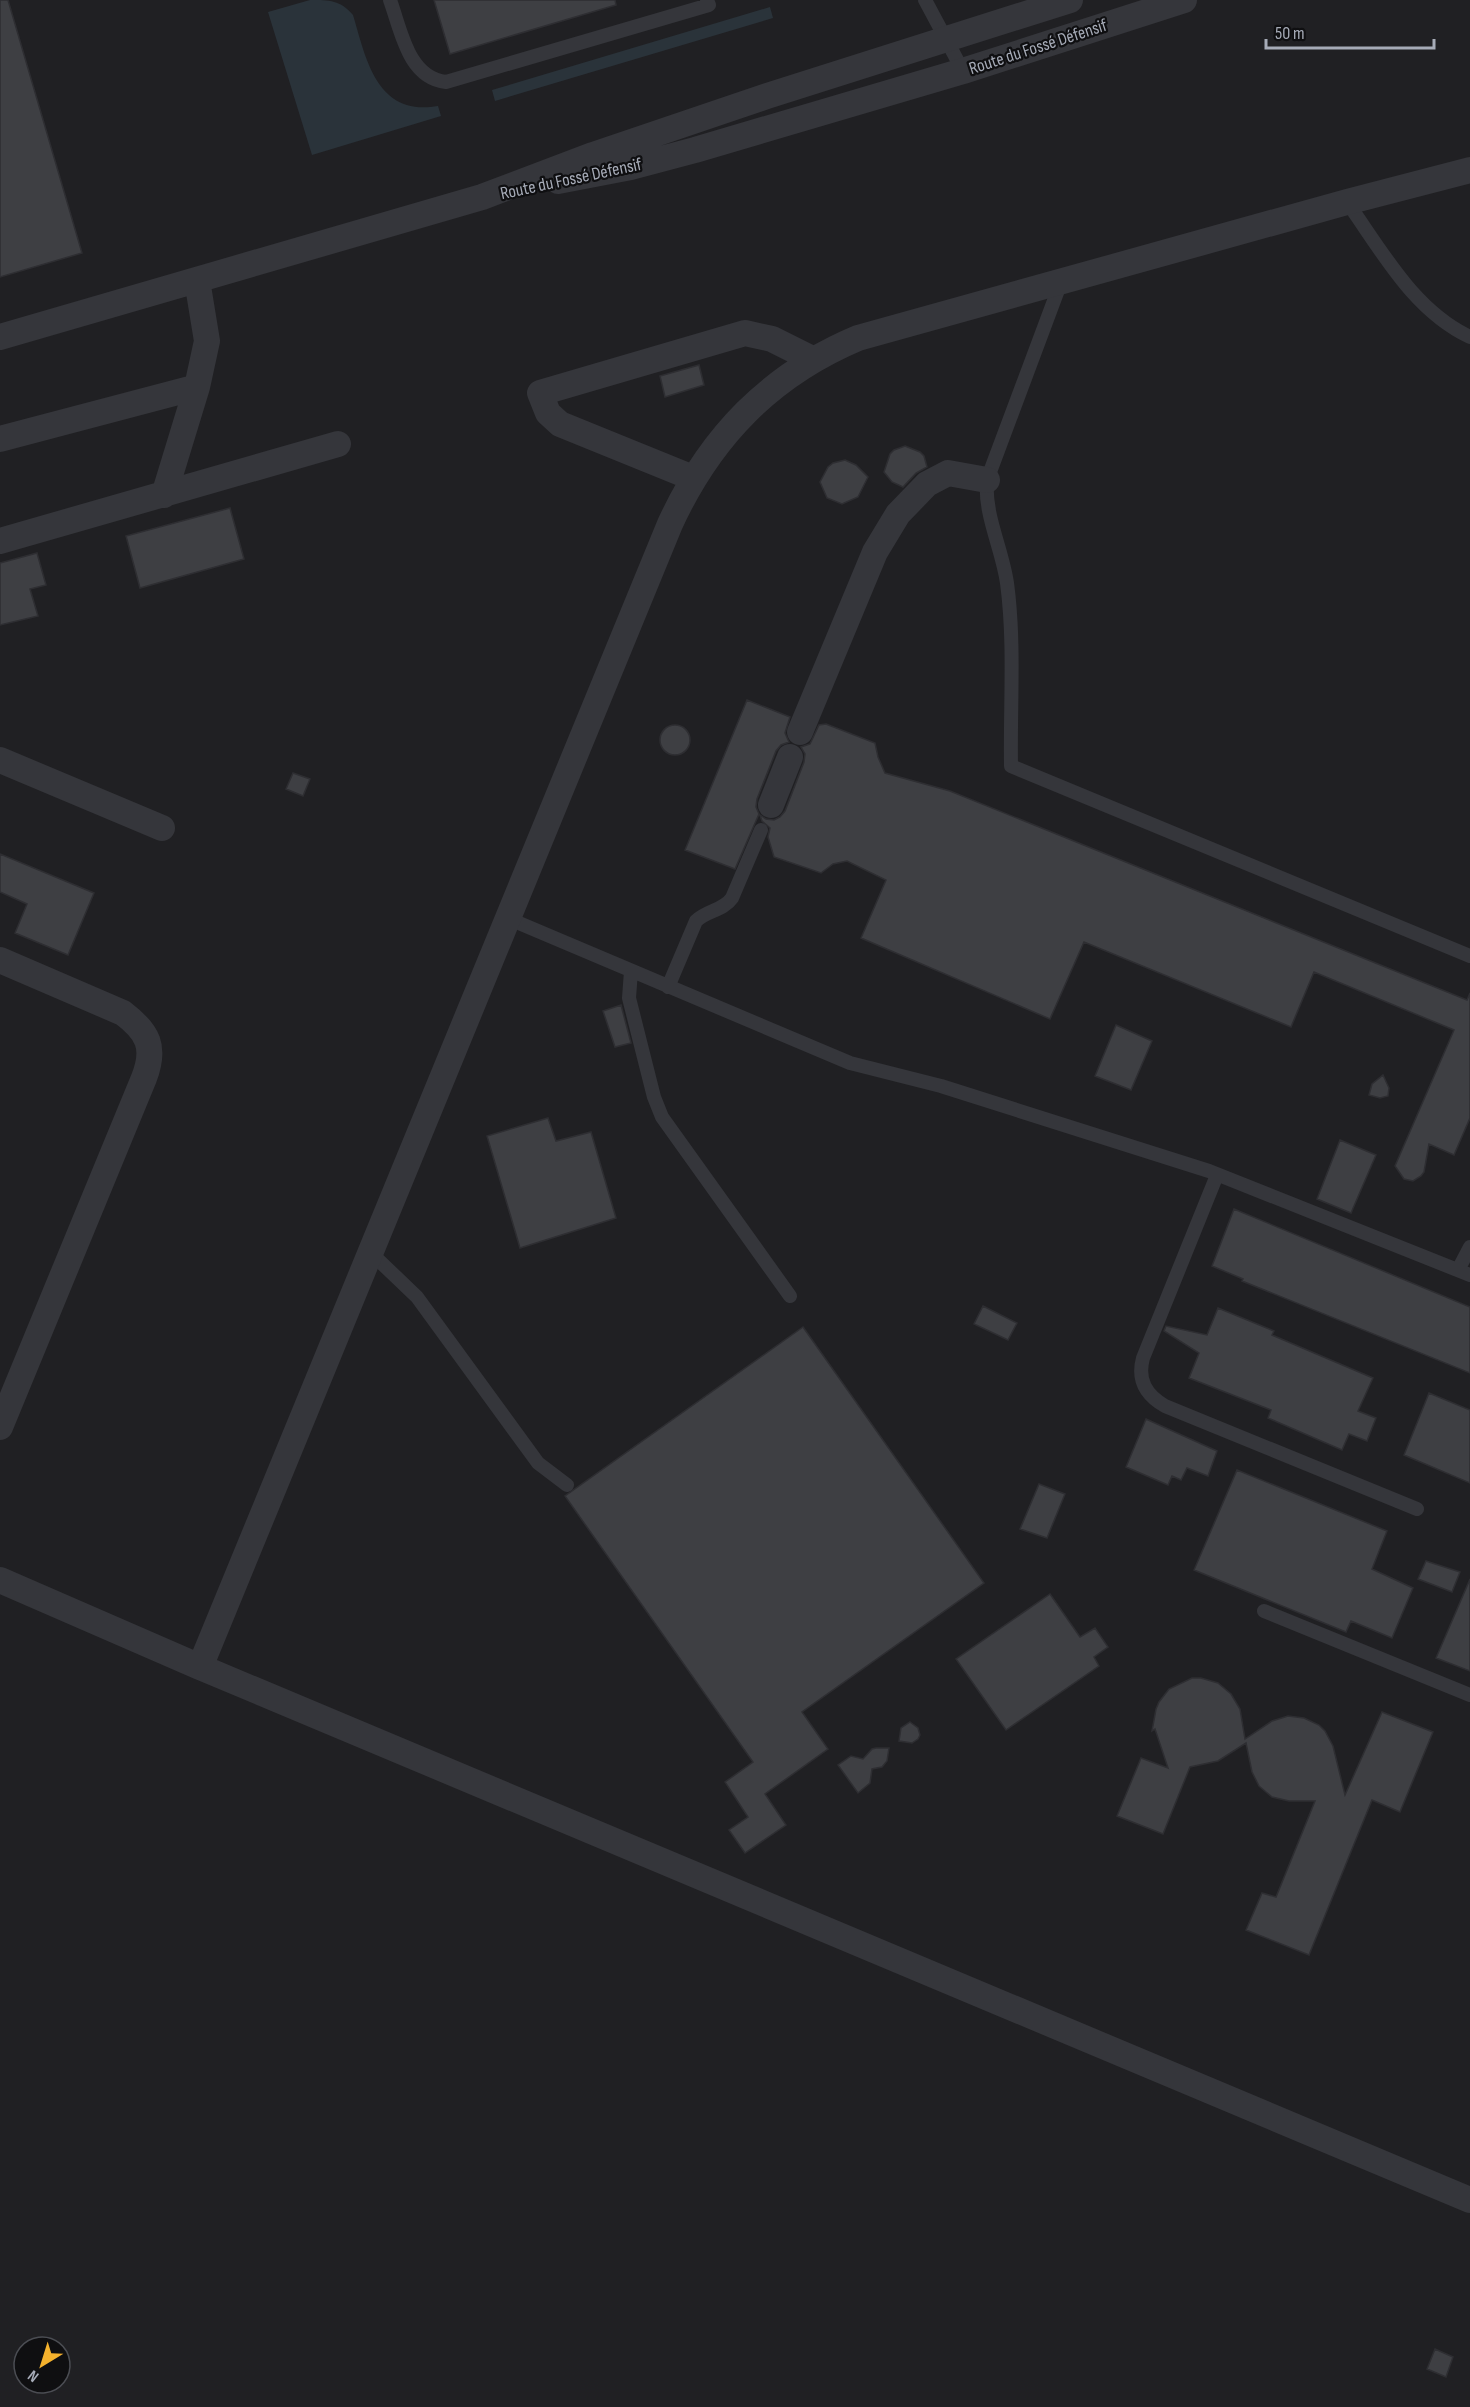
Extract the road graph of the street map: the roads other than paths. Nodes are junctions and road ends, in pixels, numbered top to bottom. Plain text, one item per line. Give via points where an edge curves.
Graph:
1 (390, 0) edge
2 (707, 0) edge
3 (925, 0) edge
4 (1070, 0) edge
5 (1184, 0) edge
6 (946, 39) junction
7 (963, 71) junction
8 (1470, 170) edge
9 (482, 197) junction
10 (1347, 202) junction
11 (197, 280) junction
12 (1061, 282) junction
13 (1470, 337) edge
14 (0, 338) edge
15 (814, 360) junction
16 (197, 387) junction
17 (0, 439) edge
18 (338, 444) dead end
19 (693, 478) junction
20 (987, 480) junction
21 (164, 495) junction
22 (0, 541) edge
23 (800, 732) dead end
24 (790, 757) dead end
25 (0, 760) edge
26 (771, 804) dead end
27 (162, 828) dead end
28 (760, 830) dead end
29 (507, 918) junction
30 (1470, 956) edge
31 (0, 961) edge
32 (631, 971) junction
33 (668, 987) junction
34 (1217, 1175) junction
35 (1470, 1247) edge
36 (370, 1252) junction
37 (1464, 1273) edge
38 (790, 1296) dead end
39 (0, 1427) edge
40 (567, 1485) dead end
41 (1417, 1509) dead end
42 (0, 1580) edge
43 (1264, 1611) dead end
44 (200, 1667) junction
45 (1470, 1695) edge
46 (1470, 2200) edge

1 - 2 lane via 414,63 425,75 446,82 709,5
3 - 6 lane
4 - 6 street, Route du Fossé Défensif
5 - 7 street, Route du Fossé Défensif
6 - 7 lane
6 - 9 street, Route du Fossé Défensif via 593,155
7 - 9 street, Route du Fossé Défensif via 676,156
8 - 10 street
9 - 11 street
10 - 12 street
10 - 13 lane via 1410,290 1447,324
11 - 14 street
11 - 16 street via 207,341
12 - 15 street via 871,334
12 - 20 lane
15 - 19 street via 754,403 720,440
15 - 19 street via 772,339 746,333 540,393 548,412 560,424
16 - 17 street
16 - 21 street
18 - 21 street
19 - 29 street via 670,524
20 - 23 street via 948,473 927,484 898,514 875,552
20 - 30 lane via 987,499 1010,614 1011,766
21 - 22 street
24 - 26 street
25 - 27 street
28 - 33 lane via 732,898 696,921
29 - 32 lane
29 - 36 street
31 - 39 street via 123,1013 139,1027 150,1046 144,1078
32 - 33 lane
32 - 38 lane via 629,998 662,1118
33 - 34 lane via 850,1063 941,1086
34 - 37 lane
34 - 41 lane via 1143,1358 1143,1386 1166,1406
35 - 37 lane
36 - 40 lane via 417,1297 543,1468
36 - 44 street
42 - 44 street
43 - 45 lane
44 - 46 street

